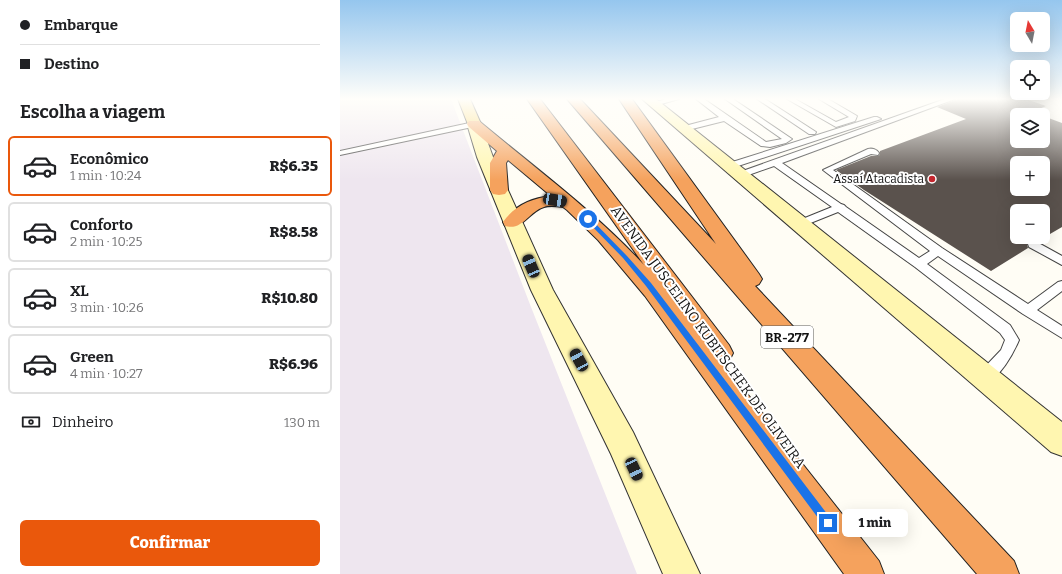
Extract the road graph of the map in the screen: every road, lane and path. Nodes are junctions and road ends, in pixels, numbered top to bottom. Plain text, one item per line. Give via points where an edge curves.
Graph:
1 (466, 126) edge
2 (475, 126) edge
3 (476, 126) edge
4 (553, 126) edge
5 (597, 126) edge
6 (644, 126) edge
7 (680, 126) edge
8 (696, 126) edge
9 (737, 126) edge
10 (768, 126) edge
11 (802, 126) edge
12 (833, 126) edge
13 (862, 126) edge
14 (878, 126) edge
15 (684, 129) junction
16 (812, 132) junction
17 (788, 139) junction
18 (505, 151) junction
19 (873, 152) dead end
20 (340, 153) edge
21 (776, 163) junction
22 (735, 171) junction
23 (499, 190) junction
24 (569, 202) junction
25 (841, 208) junction
26 (512, 222) junction
27 (799, 224) junction
28 (1033, 244) dead end
29 (938, 251) junction
30 (1062, 261) edge
31 (919, 264) junction
32 (1062, 285) edge
33 (1027, 311) junction
34 (1062, 333) edge
35 (807, 359) junction
36 (985, 377) junction
37 (1062, 440) edge
38 (682, 574) edge
39 (866, 574) edge
40 (882, 574) edge
41 (1001, 574) edge

1 - 20 lane
2 - 23 street
3 - 18 highway
4 - 40 highway, AVENIDA JUSCELINO KUBITSCHEK DE OLIVEIRA
5 - 35 highway, BR-277
6 - 35 highway
7 - 15 street
8 - 15 lane
9 - 17 lane via 764,144 770,145
10 - 17 lane
11 - 16 lane
12 - 16 lane
13 - 22 lane
14 - 21 lane
15 - 22 street
16 - 17 lane
18 - 23 highway via 498,163
18 - 24 highway
19 - 29 lane via 828,169 828,172
21 - 22 lane
21 - 25 lane
22 - 27 street
23 - 26 street
24 - 26 highway via 555,200 530,206
24 - 39 highway via 605,236 648,285
25 - 27 lane
25 - 31 lane
26 - 38 street via 542,290 615,429
27 - 36 street
28 - 30 lane
29 - 31 lane
29 - 33 lane
31 - 36 lane via 1005,329 1012,340 1007,353
32 - 33 lane
33 - 34 lane
35 - 41 highway, BR-277
36 - 37 street

